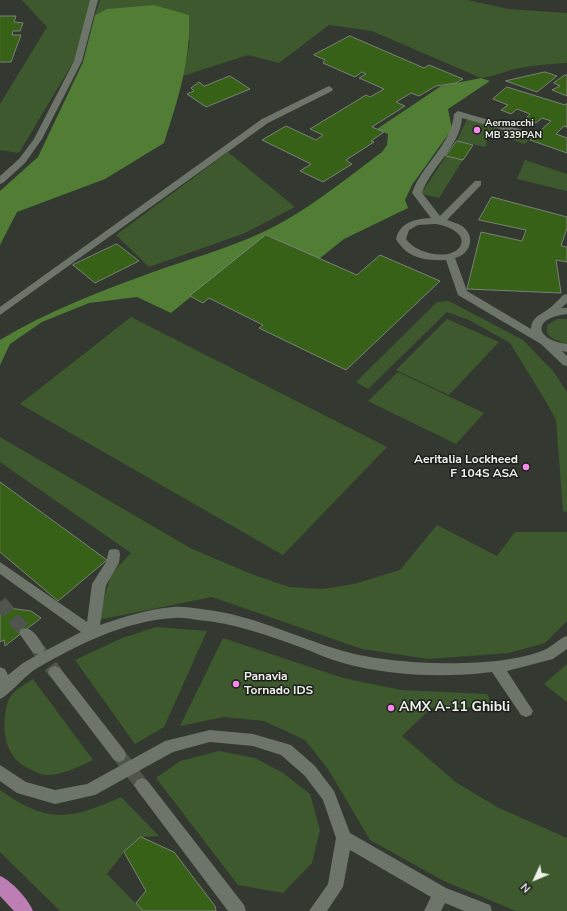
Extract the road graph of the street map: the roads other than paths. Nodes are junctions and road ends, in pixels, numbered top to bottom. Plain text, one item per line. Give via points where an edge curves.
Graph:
1 (94, 0) edge
2 (329, 88) dead end
3 (534, 136) dead end
4 (0, 181) edge
5 (478, 183) dead end
6 (440, 221) junction
7 (450, 257) junction
8 (567, 297) edge
9 (567, 311) edge
10 (0, 312) edge
11 (550, 312) junction
12 (546, 342) junction
13 (567, 348) edge
14 (567, 362) edge
15 (114, 554) dead end
16 (0, 567) edge
17 (26, 633) tunnel mouth
18 (92, 634) junction
19 (567, 642) edge
20 (38, 649) tunnel mouth
21 (496, 666) junction
22 (55, 672) tunnel mouth
23 (2, 684) edge
24 (526, 711) dead end
25 (119, 755) tunnel mouth
26 (0, 772) edge
27 (142, 785) tunnel mouth
28 (344, 838) junction
29 (0, 884) edge
30 (441, 894) junction
31 (25, 911) edge
32 (238, 911) edge
33 (317, 911) edge
34 (432, 911) edge
35 (484, 911) edge

1 - 4 street via 78,61 38,140 22,161
2 - 10 street via 265,121
3 - 6 street via 458,114 453,137 423,176 417,193 424,205
5 - 6 street
6 - 7 street via 458,228 466,240 461,251
6 - 7 street via 424,220 415,223 405,229 401,239 406,249 419,256
7 - 12 street via 462,293
8 - 11 street
9 - 11 street
11 - 12 street via 542,315 537,321 536,328 540,338
12 - 13 street
12 - 14 street
15 - 18 street via 112,563 99,584
16 - 18 street
17 - 20 street
18 - 21 street via 134,619 175,612 224,617 344,657 407,668 469,669
18 - 23 street via 28,667
19 - 21 street via 548,655
21 - 24 street
22 - 25 street
26 - 28 street via 22,788 55,797 90,790 170,746 210,736 254,740 286,750 310,771 329,796
27 - 32 street
28 - 30 street
28 - 33 street via 335,887
29 - 31 main road
30 - 34 street
30 - 35 street

